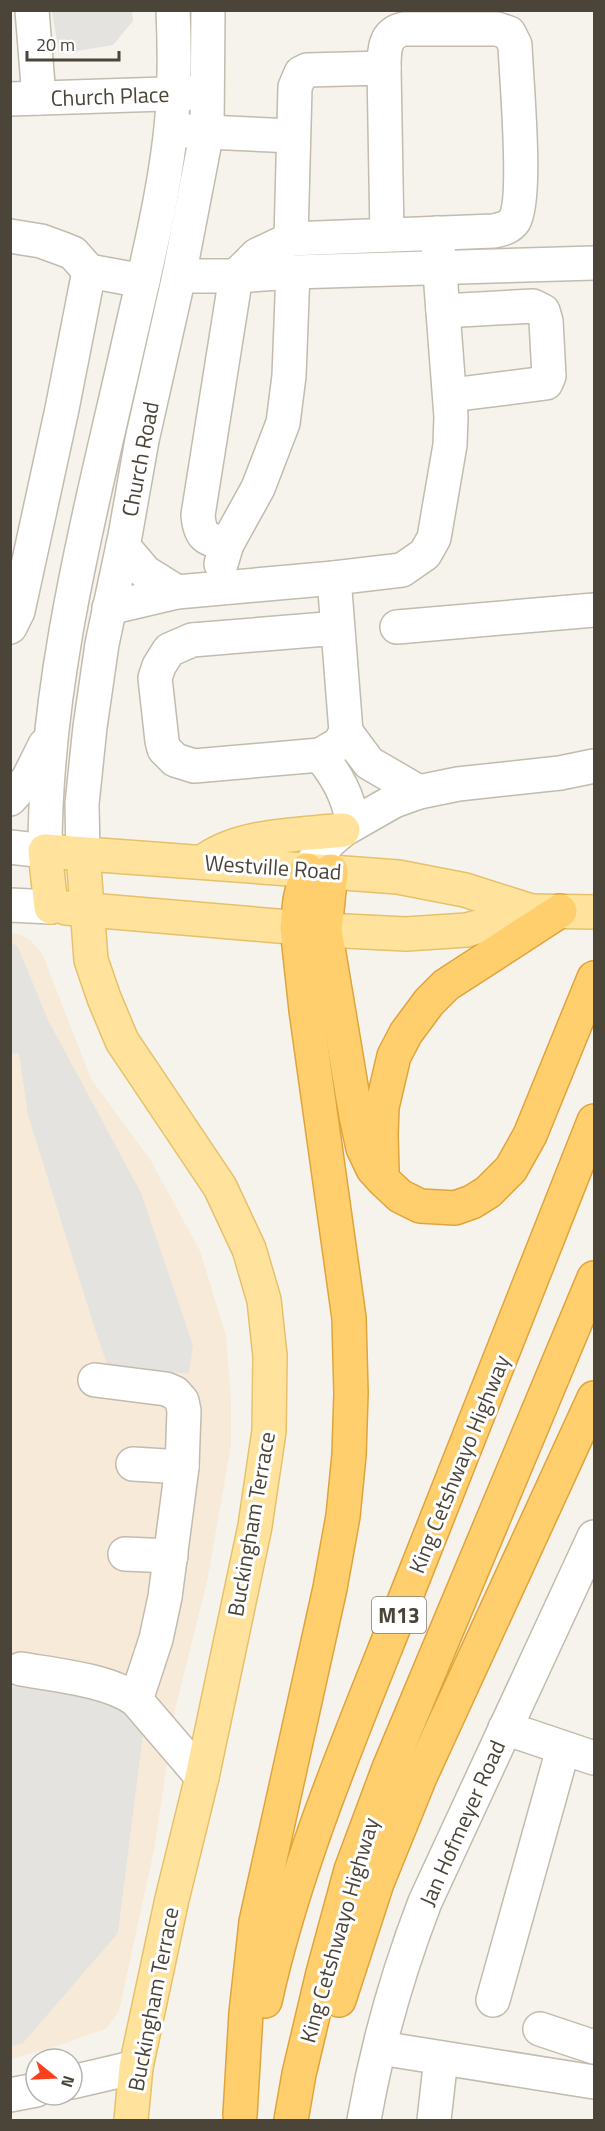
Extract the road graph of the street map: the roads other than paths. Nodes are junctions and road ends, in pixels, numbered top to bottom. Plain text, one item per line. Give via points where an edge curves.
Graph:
1 (32, 10) edge
2 (173, 10) edge
3 (208, 10) edge
4 (384, 68) junction
5 (209, 92) junction
6 (174, 93) junction
7 (19, 103) edge
8 (171, 130) junction
9 (207, 131) junction
10 (292, 136) junction
11 (437, 233) junction
12 (387, 235) junction
13 (10, 236) edge
14 (291, 239) junction
15 (594, 263) edge
16 (439, 267) junction
17 (89, 271) junction
18 (293, 272) junction
19 (179, 276) junction
20 (236, 276) junction
21 (142, 281) junction
22 (443, 311) junction
23 (451, 394) junction
24 (227, 544) junction
25 (123, 546) junction
26 (334, 578) junction
27 (214, 589) junction
28 (177, 592) junction
29 (109, 608) junction
30 (594, 610) edge
31 (10, 627) edge
32 (397, 627) dead end
33 (338, 628) junction
34 (53, 727) junction
35 (346, 732) junction
36 (320, 755) junction
37 (594, 766) edge
38 (420, 792) junction
39 (10, 798) edge
40 (348, 827) junction
41 (10, 847) edge
42 (45, 851) junction
43 (83, 854) junction
44 (203, 861) junction
45 (319, 870) junction
46 (10, 905) edge
47 (51, 907) junction
48 (87, 909) junction
49 (546, 911) junction
50 (594, 912) edge
51 (311, 928) junction
52 (91, 960) junction
53 (594, 978) edge
54 (594, 1121) edge
55 (383, 1180) junction
56 (594, 1278) edge
57 (95, 1380) dead end
58 (594, 1398) edge
59 (133, 1464) dead end
60 (182, 1467) junction
61 (594, 1537) edge
62 (125, 1554) dead end
63 (171, 1556) junction
64 (21, 1669) dead end
65 (136, 1700) junction
66 (505, 1728) junction
67 (562, 1749) junction
68 (594, 1758) edge
69 (202, 1777) junction
70 (493, 2000) dead end
71 (540, 2029) dead end
72 (594, 2047) edge
73 (380, 2048) junction
74 (441, 2058) junction
75 (136, 2067) junction
76 (84, 2079) edge
77 (594, 2082) edge
78 (240, 2118) edge
79 (131, 2121) edge
80 (291, 2121) edge
81 (310, 2121) edge
82 (363, 2121) edge
83 (434, 2121) edge

1 - 7 street
2 - 6 street, Church Road
3 - 5 street, Church Road
4 - 10 street via 302,73 295,87
4 - 11 street via 386,43 396,31 497,29 512,37 515,45 521,188 514,221 507,228 494,231
4 - 12 street
5 - 6 street, Church Place
5 - 9 street, Church Road
6 - 7 street, Church Place
6 - 8 street, Church Road
8 - 9 street
8 - 21 street, Church Road via 161,200
9 - 10 street
9 - 19 street, Church Road
10 - 14 street
11 - 12 street
11 - 16 street
12 - 14 street
13 - 17 street via 41,241 73,253
14 - 20 street via 256,255
15 - 16 street
16 - 18 street
16 - 22 street
17 - 21 street
17 - 31 street via 18,611
18 - 20 street
18 - 24 street via 283,423 258,488
19 - 20 street
19 - 25 street, Church Road
20 - 24 street via 198,515 203,536
21 - 34 street, Church Road via 72,597
22 - 23 street
22 - 23 street via 533,306 543,311 546,321 546,383
23 - 26 street via 450,446 439,516 425,554 402,570
24 - 27 street
25 - 28 street via 145,572
25 - 29 street, Church Road
26 - 27 street
26 - 33 street
27 - 28 street
28 - 29 street
29 - 43 street, Church Road via 90,727 82,804
30 - 32 street
33 - 35 street
33 - 36 street via 192,640 169,650 155,678 162,741 175,760 194,766
34 - 39 street via 28,779
34 - 42 street, Church Road
35 - 36 street via 339,744
35 - 38 street via 369,763
36 - 40 street via 341,784 350,806
37 - 38 street
38 - 40 street via 394,801
40 - 44 main road via 252,840
40 - 45 street via 329,842
41 - 42 street, Westville Road
42 - 43 main road, Westville Road
42 - 47 main road, Church Road
43 - 44 main road, Westville Road
43 - 48 main road, Church Road
44 - 45 main road, Westville Road
45 - 49 main road, Westville Road via 437,883
45 - 51 highway via 300,900
46 - 47 street, Westville Road
47 - 48 main road, Westville Road
47 - 52 main road, Buckingham Terrace
48 - 51 main road, Westville Road
48 - 52 main road, Buckingham Terrace
49 - 50 main road, Westville Road
49 - 51 main road, Westville Road via 467,930 435,933
49 - 55 highway via 446,985 406,1033 394,1056 382,1107
51 - 55 highway via 363,1148
51 - 78 highway via 306,1010 349,1318 349,1455 330,1588 256,1922
52 - 69 main road, Buckingham Terrace via 122,1041 220,1187 249,1249 264,1300 270,1356 264,1471
53 - 55 highway via 530,1135 511,1169 488,1192 455,1208 435,1208 400,1196
54 - 78 highway, King Cetshwayo Highway / M13 via 301,1870 272,1970
56 - 80 highway, King Cetshwayo Highway / M13 via 389,1767 351,1870 323,1973
57 - 60 street via 175,1393 184,1411
58 - 81 highway via 420,1777 377,1882 343,1984
59 - 60 street
60 - 63 street
61 - 66 street, Jan Hofmeyer Road
62 - 63 street
63 - 65 street via 156,1639
64 - 65 street via 116,1688
65 - 69 street
66 - 67 street
66 - 73 street, Jan Hofmeyer Road via 425,1902 406,1952
67 - 68 street
67 - 70 street
69 - 75 main road, Buckingham Terrace
71 - 72 street
73 - 74 street
73 - 82 street, Jan Hofmeyer Road
74 - 77 street
74 - 83 street
75 - 76 street
75 - 79 main road, Buckingham Terrace

